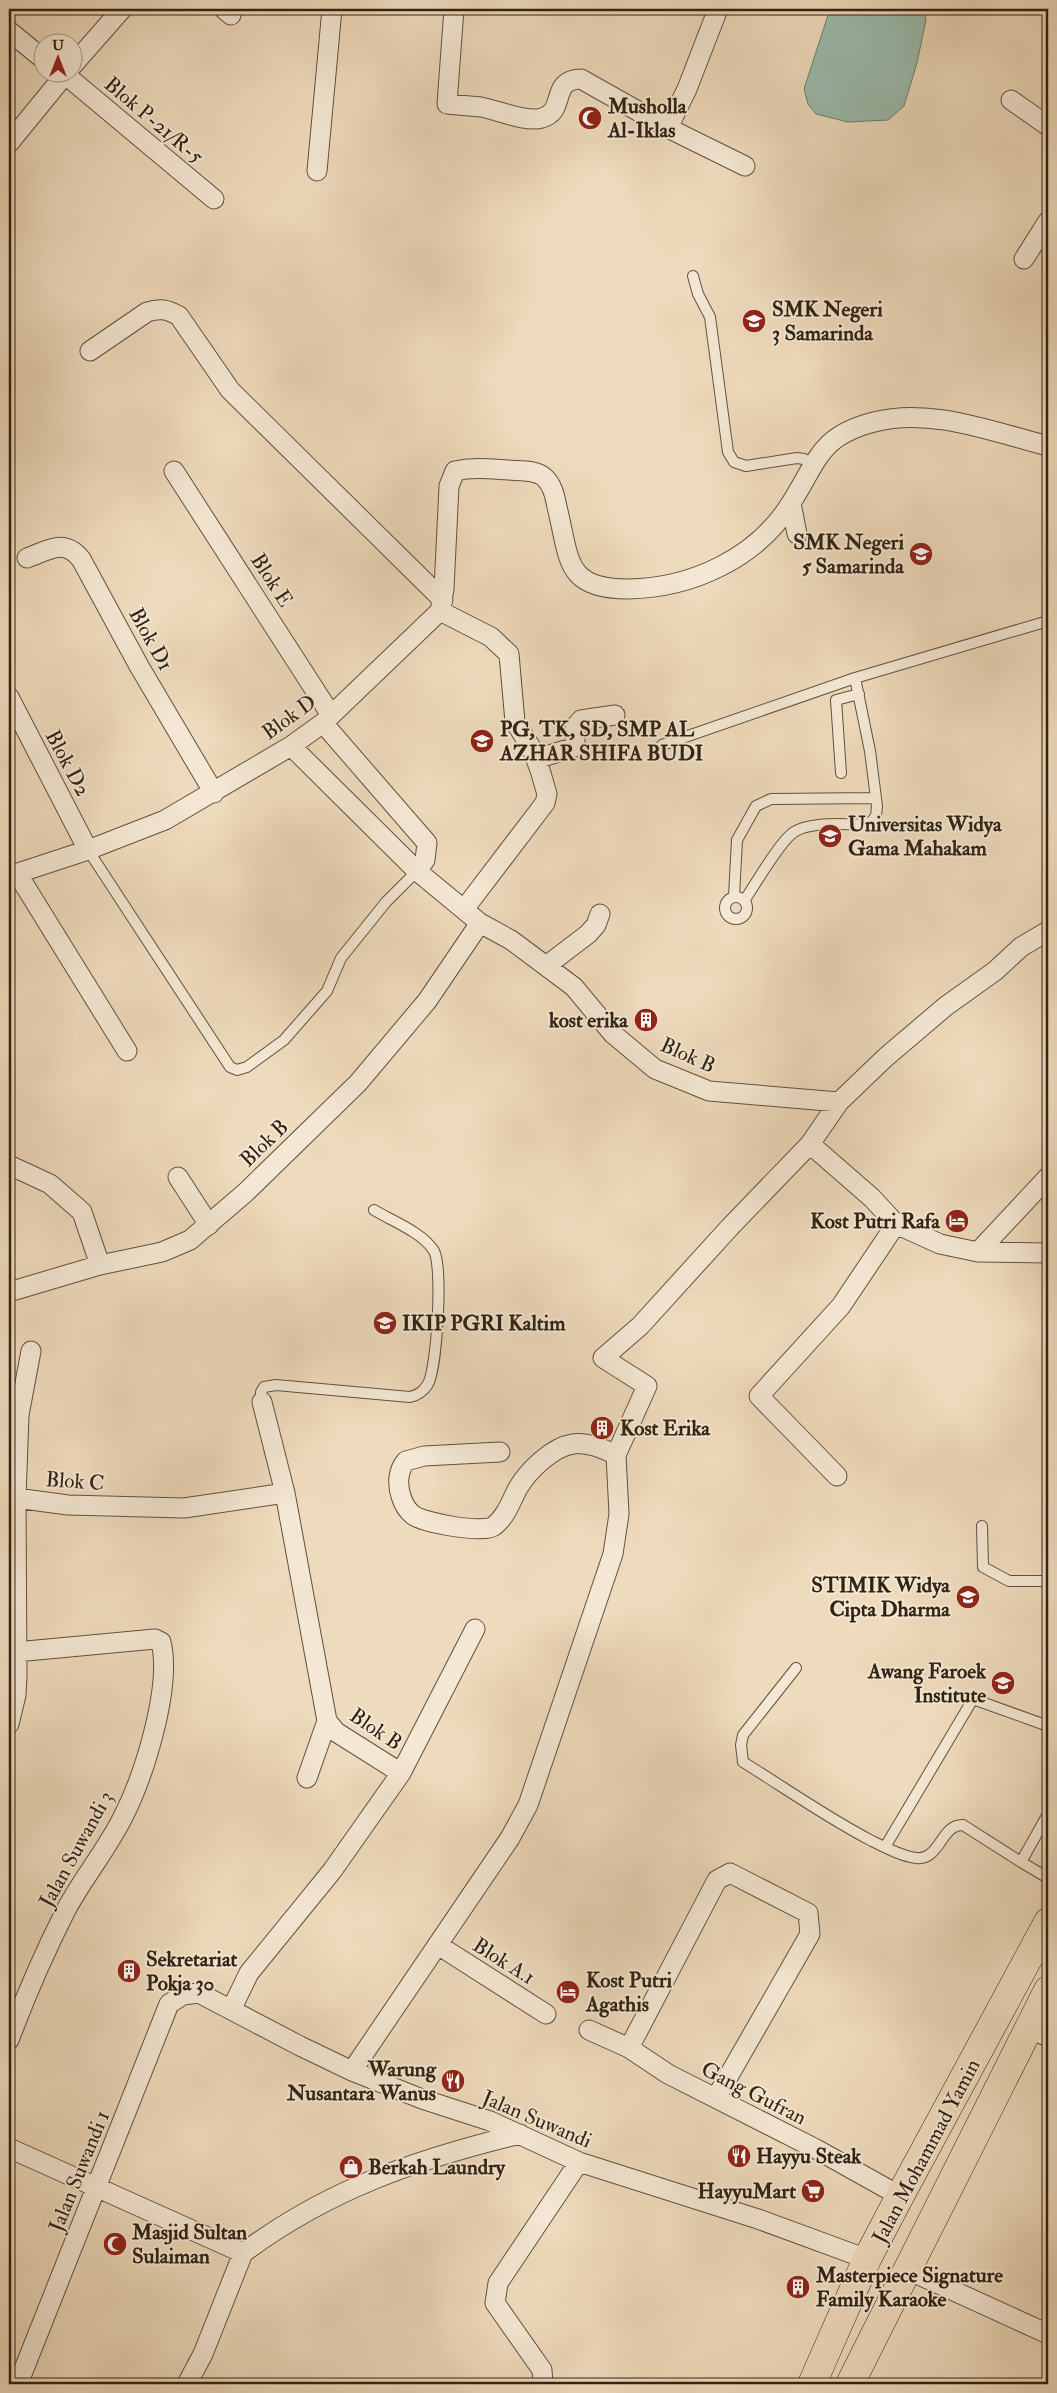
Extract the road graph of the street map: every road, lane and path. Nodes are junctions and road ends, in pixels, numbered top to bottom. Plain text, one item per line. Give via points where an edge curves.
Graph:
1 (122, 9) edge
2 (332, 9) edge
3 (454, 9) edge
4 (718, 9) edge
5 (9, 31) edge
6 (32, 50) edge
7 (82, 53) edge
8 (57, 82) edge
9 (79, 82) edge
10 (1010, 100) dead end
11 (1048, 126) edge
12 (668, 128) junction
13 (9, 143) edge
14 (745, 166) dead end
15 (317, 171) dead end
16 (214, 199) dead end
17 (1048, 221) edge
18 (1024, 259) dead end
19 (693, 276) dead end
20 (90, 351) dead end
21 (1048, 446) edge
22 (812, 464) junction
23 (174, 471) dead end
24 (791, 503) junction
25 (798, 534) dead end
26 (27, 558) dead end
27 (442, 606) junction
28 (1048, 621) edge
29 (856, 678) junction
30 (858, 694) junction
31 (9, 698) edge
32 (615, 715) dead end
33 (327, 719) junction
34 (662, 745) dead end
35 (291, 746) junction
36 (536, 759) junction
37 (841, 773) dead end
38 (214, 793) junction
39 (875, 798) junction
40 (88, 850) junction
41 (417, 871) junction
42 (13, 875) edge
43 (734, 896) junction
44 (744, 901) junction
45 (465, 908) junction
46 (600, 914) dead end
47 (480, 923) junction
48 (1048, 931) edge
49 (546, 966) junction
50 (128, 1051) dead end
51 (839, 1102) junction
52 (810, 1144) junction
53 (9, 1165) edge
54 (178, 1177) dead end
55 (1048, 1177) edge
56 (374, 1210) dead end
57 (896, 1224) junction
58 (210, 1225) junction
59 (978, 1252) junction
60 (1048, 1254) edge
61 (100, 1265) junction
62 (9, 1292) edge
63 (31, 1351) dead end
64 (262, 1402) joint
65 (14, 1431) edge
66 (500, 1452) dead end
67 (616, 1456) junction
68 (837, 1476) dead end
69 (285, 1493) junction
70 (16, 1498) junction
71 (982, 1526) dead end
72 (1048, 1582) edge
73 (475, 1629) dead end
74 (14, 1648) edge
75 (796, 1668) dead end
76 (328, 1721) junction
77 (9, 1724) edge
78 (1048, 1726) edge
79 (401, 1773) junction
80 (307, 1778) dead end
81 (1048, 1814) edge
82 (885, 1847) junction
83 (1022, 1862) junction
84 (1048, 1878) edge
85 (1048, 1922) edge
86 (438, 1945) junction
87 (1048, 1990) edge
88 (199, 1993) joint
89 (231, 2010) junction
90 (546, 2014) dead end
91 (588, 2030) dead end
92 (1039, 2033) edge
93 (9, 2040) edge
94 (629, 2048) junction
95 (352, 2071) junction
96 (716, 2098) junction
97 (520, 2134) junction
98 (9, 2148) edge
99 (579, 2162) junction
100 (98, 2186) junction
101 (900, 2196) junction
102 (243, 2253) junction
103 (868, 2259) junction
104 (908, 2270) junction
105 (1048, 2334) edge
106 (18, 2384) edge
107 (187, 2384) edge
108 (543, 2384) edge
109 (812, 2384) edge
110 (850, 2384) edge

1 - 7 street
2 - 15 street
3 - 12 street via 446,104 482,107 541,119 555,108 562,86 567,81 581,79
4 - 12 street
5 - 6 street
8 - 13 street
9 - 16 street, Blok P-21/R-5
10 - 11 street
12 - 14 street
17 - 18 street
19 - 22 lane via 710,317 728,452 734,462 746,466 797,458
20 - 27 street via 147,312 158,308 179,316 230,390
21 - 22 street via 947,420 911,418 874,422 845,434 825,446
22 - 24 street
23 - 33 street, Blok E
24 - 25 street
24 - 27 street via 766,536 747,552 716,570 660,586 598,586 576,574 553,490 544,476 530,471 468,468 455,471 449,486
26 - 38 street, Blok D1 via 64,546 74,550 82,559 139,666
27 - 33 street, Blok D
27 - 36 street via 491,637 509,654 516,722
28 - 29 lane
29 - 30 lane
29 - 34 lane
30 - 37 lane via 836,700
30 - 39 lane via 870,751
31 - 40 street, Blok D2
32 - 36 street via 581,720 576,727 575,747
33 - 35 street, Blok D
33 - 41 street, Blok E via 427,844 425,860
35 - 38 street, Blok D
35 - 41 street, Blok B
36 - 45 street via 546,786 545,802
38 - 40 street, Blok D via 164,820
39 - 43 lane via 771,799 756,806 737,840
39 - 44 lane via 876,816 871,822 814,826 795,832
40 - 41 lane via 230,1067 237,1070 247,1067 284,1040 328,991 341,958 386,902
40 - 42 street, Blok D
41 - 45 street, Blok B
42 - 50 street
43 - 44 lane
43 - 44 lane via 724,906 730,918 737,920 743,917 747,911
45 - 47 street, Blok B
46 - 49 street via 588,934
47 - 49 street, Blok B via 511,940
47 - 58 street, Blok B via 427,1001 358,1083
48 - 51 street via 1021,947 946,1006
49 - 51 street, Blok B via 574,987 613,1034 655,1069 709,1091
51 - 52 street
52 - 57 street via 872,1198
52 - 67 street via 640,1326 603,1358 646,1386
53 - 61 street via 50,1184 82,1212
54 - 58 street
55 - 59 street
56 - 64 lane via 417,1235 434,1252 438,1309 433,1370 427,1387 410,1397 269,1385 261,1392
57 - 59 street via 940,1244
57 - 68 street via 841,1306 759,1396
58 - 61 street, Blok B via 190,1240 162,1252
59 - 60 street
61 - 62 street, Blok B
63 - 65 street
64 - 69 street, Blok B
65 - 70 street
66 - 67 street via 424,1456 406,1461 398,1488 403,1503 413,1515 431,1523 492,1528 501,1520 529,1470 557,1450 573,1444 603,1448
67 - 86 street via 619,1514 612,1554 528,1806
69 - 70 street, Blok C via 184,1508 68,1505
69 - 76 street, Blok B
70 - 74 street, Blok C
71 - 72 lane via 983,1567 1009,1581
73 - 79 street
74 - 77 street, Blok C via 16,1695
74 - 93 street, Jalan Suwandi 3 via 155,1639 161,1642 164,1651 161,1696 143,1768 123,1817 68,1907
75 - 82 lane via 743,1735 740,1755 743,1762 846,1827
76 - 79 street, Blok B via 336,1732
76 - 80 street
78 - 82 lane via 973,1699
79 - 89 street, Blok B via 332,1870 249,1973
81 - 83 lane
82 - 83 lane via 917,1858 930,1856 952,1827 963,1825
83 - 84 lane
85 - 101 main road, Jalan Mohammad Yamin
86 - 90 street, Blok A.1
86 - 95 street
87 - 92 main road, Jalan Mohammad Yamin
88 - 89 street, Jalan Suwandi
88 - 100 street, Jalan Suwandi 1 via 183,1995 169,2004
89 - 95 street, Jalan Suwandi
91 - 94 street, Gang Gufran
92 - 104 main road, Jalan Mohammad Yamin
94 - 96 street, Gang Gufran via 668,2074
94 - 96 street via 717,1880 730,1873 808,1913 810,1934
95 - 97 street, Jalan Suwandi
96 - 101 street, Gang Gufran
97 - 99 street, Jalan Suwandi
97 - 102 street via 454,2150 354,2186 296,2217
98 - 100 street
99 - 103 street, Jalan Suwandi via 758,2219
99 - 108 street via 498,2283 495,2293 495,2303 542,2370
100 - 102 street
100 - 106 street, Jalan Suwandi 1
101 - 103 main road, Jalan Mohammad Yamin
102 - 107 street via 203,2354
103 - 109 main road, Jalan Mohammad Yamin
104 - 105 street
104 - 110 main road, Jalan Mohammad Yamin

